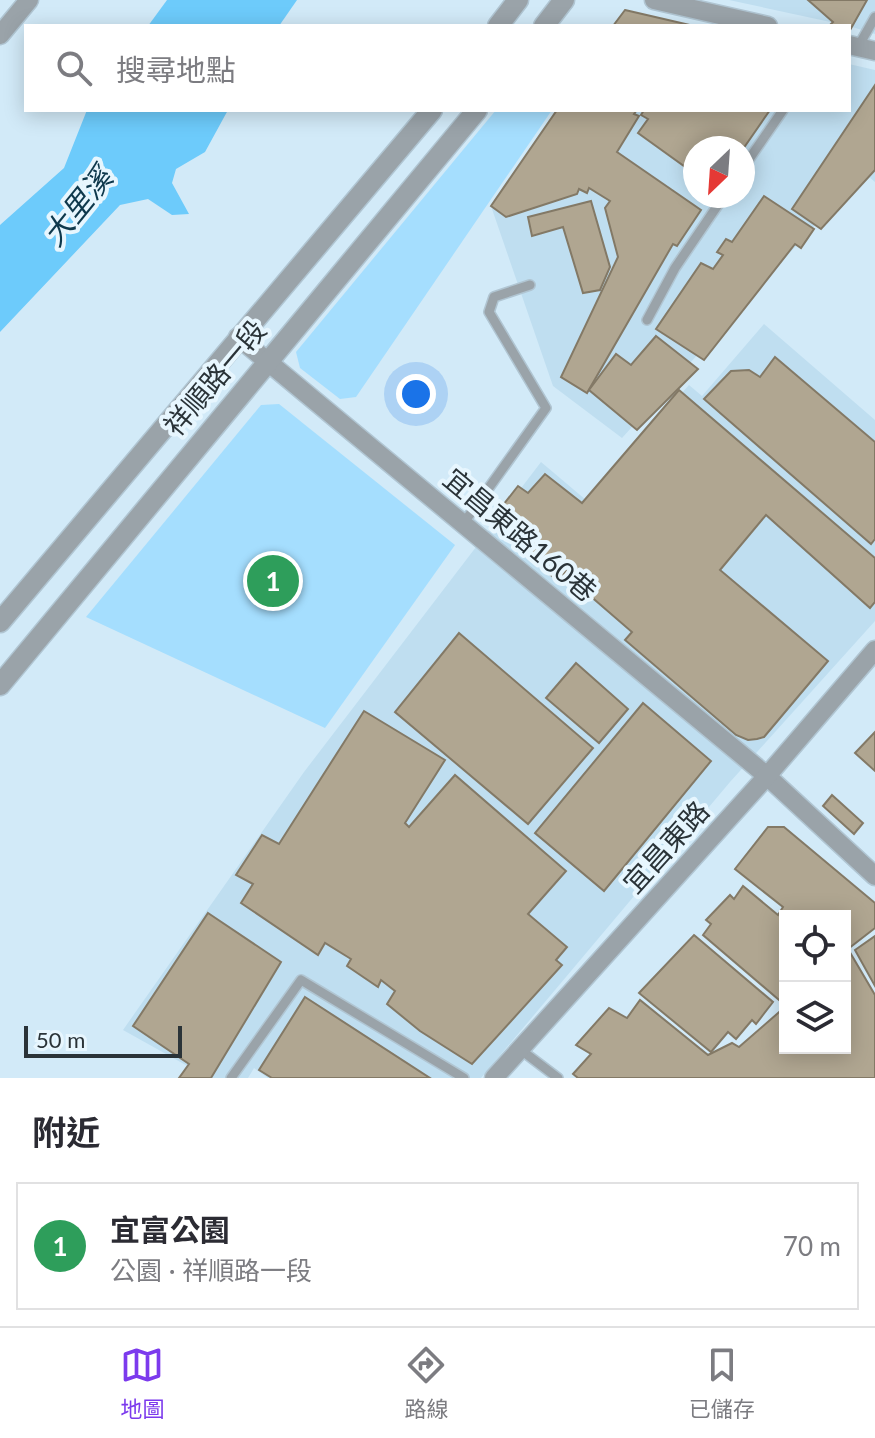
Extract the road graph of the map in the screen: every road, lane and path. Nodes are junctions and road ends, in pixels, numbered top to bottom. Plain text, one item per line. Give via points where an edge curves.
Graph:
1 (29, 0) edge
2 (518, 0) edge
3 (564, 0) edge
4 (654, 0) edge
5 (875, 17) edge
6 (500, 24) edge
7 (546, 24) edge
8 (759, 24) edge
9 (0, 35) edge
10 (861, 47) edge
11 (430, 112) edge
12 (475, 112) edge
13 (782, 112) edge
14 (755, 151) edge
15 (716, 208) edge
16 (530, 285) dead end
17 (647, 320) dead end
18 (238, 337) junction
19 (266, 360) junction
20 (463, 524) junction
21 (0, 622) edge
22 (875, 650) edge
23 (0, 685) edge
24 (767, 776) junction
25 (875, 876) edge
26 (521, 1050) junction
27 (231, 1078) edge
28 (464, 1078) edge
29 (494, 1078) edge
30 (558, 1078) edge

1 - 9 street
2 - 6 street
3 - 7 street
4 - 8 street
5 - 10 lane
11 - 18 street, 祥順路一段
12 - 19 street, 祥順路一段
13 - 14 lane
15 - 17 lane
16 - 20 lane via 494,297 489,312 546,408
18 - 19 street, 宜昌東路160巷
18 - 21 street, 祥順路一段
19 - 20 street, 宜昌東路160巷
19 - 23 street, 祥順路一段
20 - 24 street, 宜昌東路160巷
22 - 24 street, 宜昌東路
24 - 25 street, 宜昌東路160巷
24 - 26 street, 宜昌東路
26 - 29 street, 宜昌東路
26 - 30 lane
27 - 28 lane via 301,980

